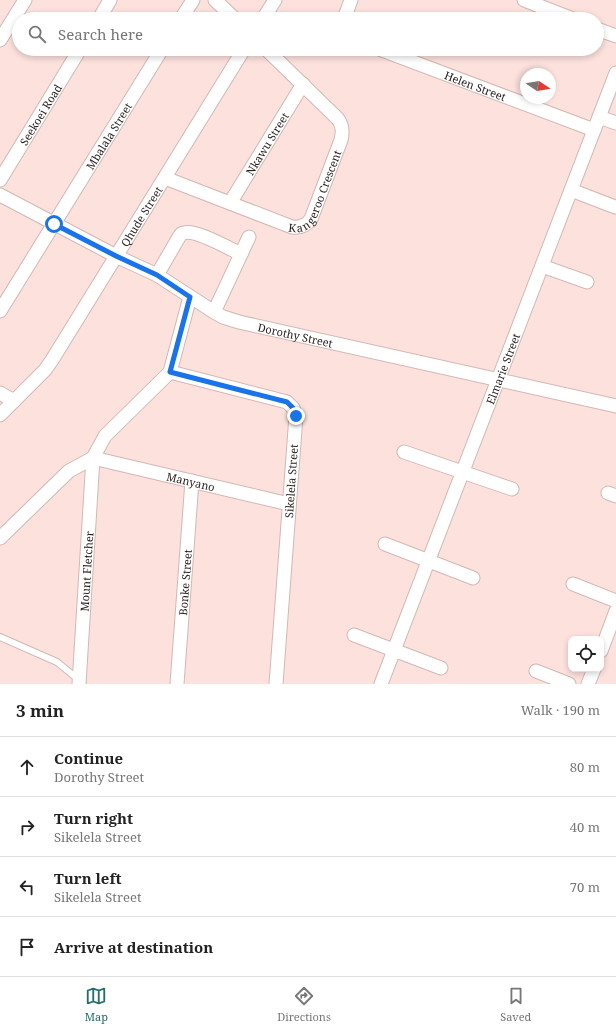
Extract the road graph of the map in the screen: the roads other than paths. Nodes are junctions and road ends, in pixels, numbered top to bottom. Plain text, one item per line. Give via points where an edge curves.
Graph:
1 (25, 0) edge
2 (110, 0) edge
3 (193, 0) edge
4 (215, 0) edge
5 (274, 0) edge
6 (351, 0) edge
7 (524, 0) edge
8 (555, 6) edge
9 (18, 12) edge
10 (103, 12) edge
11 (185, 12) edge
12 (228, 12) edge
13 (267, 12) edge
14 (346, 12) edge
15 (563, 12) edge
16 (12, 21) edge
17 (604, 32) edge
18 (616, 36) edge
19 (0, 40) edge
20 (76, 56) edge
21 (158, 56) edge
22 (240, 56) edge
23 (273, 56) edge
24 (398, 56) edge
25 (616, 73) edge
26 (303, 84) junction
27 (599, 117) junction
28 (616, 123) edge
29 (594, 130) junction
30 (165, 178) junction
31 (0, 180) edge
32 (571, 190) junction
33 (0, 195) edge
34 (230, 203) junction
35 (615, 208) edge
36 (54, 224) junction
37 (249, 237) dead end
38 (241, 254) junction
39 (116, 256) junction
40 (542, 266) junction
41 (157, 275) junction
42 (587, 282) dead end
43 (190, 297) junction
44 (0, 311) edge
45 (214, 312) junction
46 (170, 372) junction
47 (499, 379) junction
48 (0, 393) edge
49 (14, 401) junction
50 (616, 406) edge
51 (0, 415) edge
52 (404, 452) dead end
53 (93, 458) junction
54 (463, 472) junction
55 (192, 481) junction
56 (512, 489) dead end
57 (289, 504) junction
58 (0, 538) edge
59 (385, 544) dead end
60 (429, 561) junction
61 (473, 578) dead end
62 (573, 584) dead end
63 (616, 602) edge
64 (616, 611) edge
65 (354, 635) dead end
66 (0, 637) edge
67 (604, 643) edge
68 (394, 650) junction
69 (441, 668) dead end
70 (536, 671) dead end
71 (593, 672) edge
72 (79, 682) edge
73 (177, 684) edge
74 (276, 684) edge
75 (381, 684) edge
76 (569, 684) edge
77 (588, 684) edge

1 - 9 street
2 - 10 street
3 - 11 street
4 - 12 street
5 - 13 street
6 - 14 street
7 - 8 street
8 - 15 street
16 - 19 street
17 - 18 street
20 - 31 street, Seekoei Road
21 - 36 street, Mbalala Street
22 - 30 street, Qhude Street
23 - 26 street, Kangeroo Crescent
24 - 29 street, Helen Street
25 - 27 street, Elmarie Street
26 - 34 street, Nkawu Street
26 - 34 street, Kangeroo Crescent via 338,119 343,134 311,219 305,225 292,227
27 - 28 street
27 - 29 street, Elmarie Street
29 - 32 street, Elmarie Street
30 - 34 street, Kangeroo Crescent
30 - 39 street, Qhude Street
32 - 35 street
32 - 40 street, Elmarie Street
33 - 36 street, Dorothy Street
36 - 39 street, Dorothy Street
36 - 44 street, Mbalala Street
37 - 38 street
38 - 41 street via 198,233 183,233
38 - 45 street
39 - 41 street, Dorothy Street
39 - 49 street, Qhude Street via 45,370
40 - 42 street
40 - 47 street, Elmarie Street
41 - 43 street, Dorothy Street
43 - 45 street, Dorothy Street
43 - 46 street
45 - 47 street, Dorothy Street via 239,322
46 - 53 street via 105,436
46 - 57 street, Sikelela Street via 290,404 296,416
47 - 50 street, Dorothy Street
47 - 54 street, Elmarie Street
48 - 49 street
49 - 51 street, Qhude Street
52 - 54 street
53 - 55 street, Manyano
53 - 58 street via 69,471
53 - 72 street, Mount Fletcher
54 - 56 street
54 - 60 street, Elmarie Street
55 - 57 street, Manyano
55 - 73 street, Bonke Street
57 - 74 street, Sikelela Street
59 - 60 street
60 - 61 street
60 - 68 street, Elmarie Street
62 - 63 street
64 - 67 street
65 - 68 street
66 - 72 lane via 57,662
68 - 69 street
68 - 75 street, Elmarie Street
70 - 76 street
71 - 77 street

